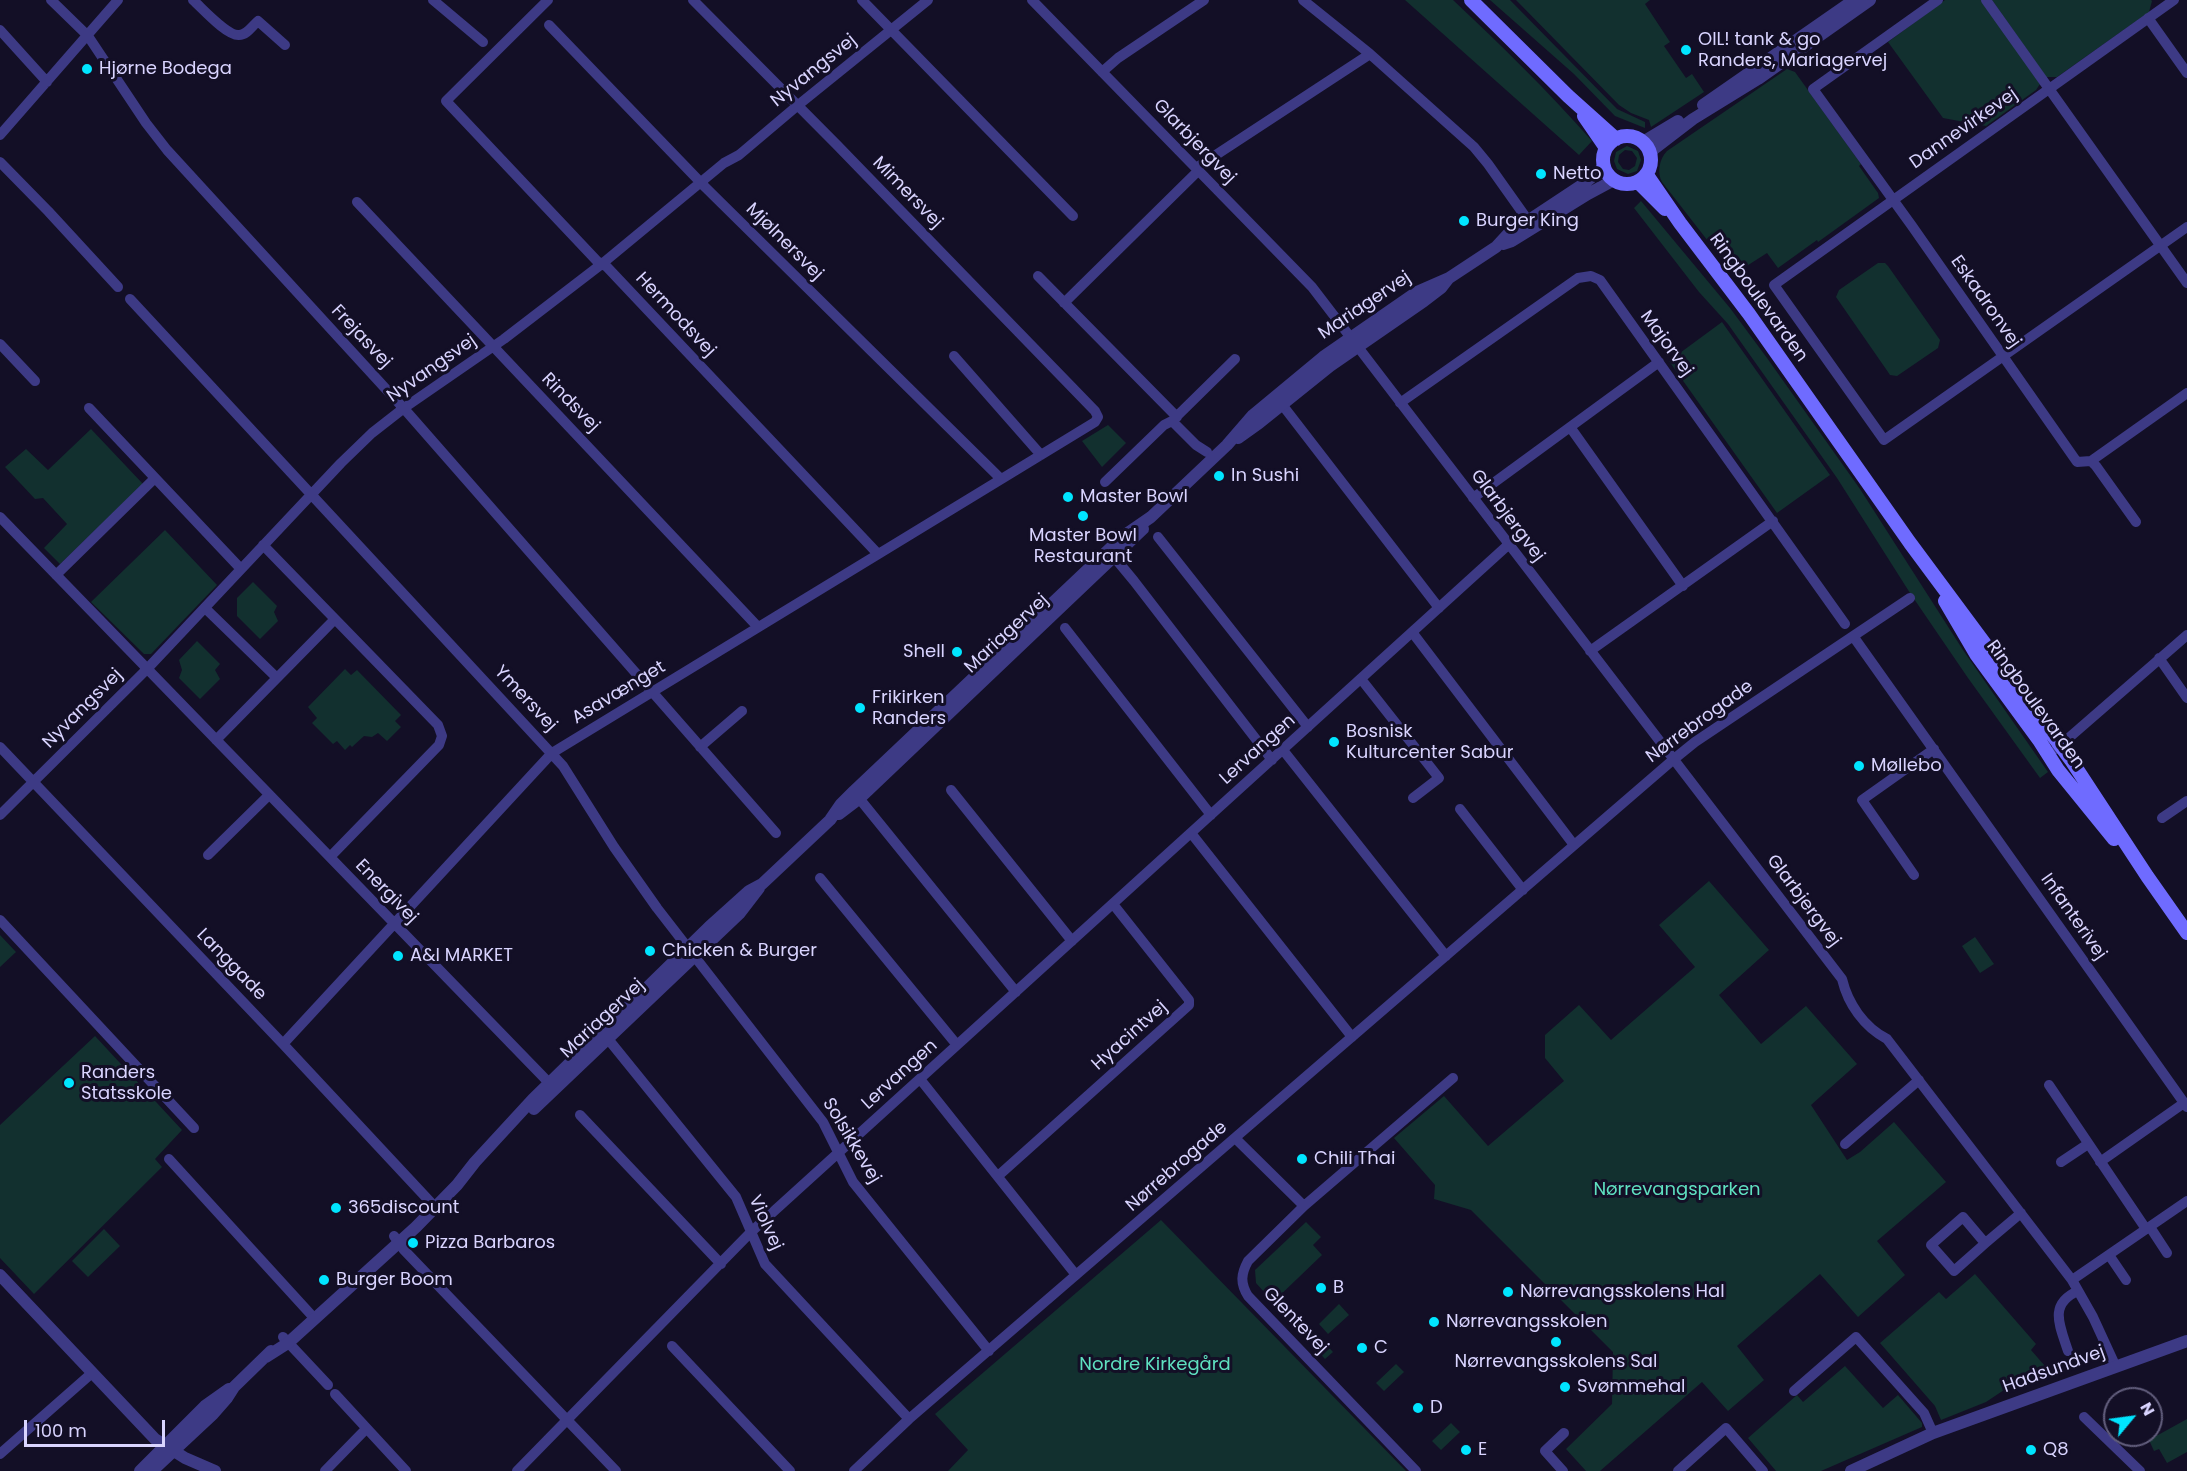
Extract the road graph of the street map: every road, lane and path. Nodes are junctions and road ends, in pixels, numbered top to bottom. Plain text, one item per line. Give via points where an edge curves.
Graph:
1 (51, 0) edge
2 (118, 0) edge
3 (193, 0) edge
4 (434, 0) edge
5 (548, 0) edge
6 (693, 0) edge
7 (861, 0) edge
8 (928, 0) edge
9 (1032, 0) edge
10 (1204, 0) edge
11 (1303, 0) edge
12 (1471, 0) edge
13 (1854, 0) edge
14 (1870, 0) edge
15 (1938, 0) edge
16 (1986, 0) edge
17 (2174, 0) edge
18 (2160, 4) edge
19 (2148, 18) junction
20 (549, 25) dead end
21 (0, 30) edge
22 (891, 30) junction
23 (88, 36) junction
24 (483, 42) dead end
25 (285, 45) dead end
26 (1370, 54) junction
27 (1102, 72) junction
28 (2187, 73) edge
29 (47, 82) junction
30 (2049, 89) junction
31 (797, 105) junction
32 (0, 135) edge
33 (1611, 143) junction
34 (1647, 147) junction
35 (0, 162) edge
36 (1604, 167) junction
37 (1198, 169) junction
38 (1642, 179) junction
39 (1614, 180) junction
40 (702, 183) junction
41 (1893, 200) junction
42 (357, 202) dead end
43 (1073, 216) dead end
44 (1531, 225) junction
45 (2187, 227) edge
46 (2160, 246) junction
47 (603, 263) junction
48 (1038, 276) dead end
49 (2187, 283) edge
50 (118, 287) dead end
51 (130, 299) dead end
52 (1064, 303) junction
53 (1354, 342) junction
54 (0, 344) edge
55 (493, 347) junction
56 (954, 356) dead end
57 (2003, 356) junction
58 (1235, 359) dead end
59 (1659, 363) junction
60 (35, 381) dead end
61 (2187, 393) edge
62 (1279, 400) junction
63 (1400, 403) junction
64 (89, 408) dead end
65 (404, 408) junction
66 (1095, 411) joint
67 (1174, 419) junction
68 (1570, 427) junction
69 (1208, 453) dead end
70 (1041, 455) junction
71 (2091, 461) junction
72 (155, 478) junction
73 (1001, 479) junction
74 (1105, 482) dead end
75 (311, 495) junction
76 (1473, 498) junction
77 (0, 517) edge
78 (1773, 521) junction
79 (2136, 522) dead end
80 (1158, 537) dead end
81 (263, 545) junction
82 (1509, 545) junction
83 (878, 554) junction
84 (1111, 554) junction
85 (240, 569) junction
86 (56, 575) junction
87 (1683, 586) junction
88 (1910, 598) dead end
89 (205, 608) junction
90 (1439, 608) junction
91 (335, 619) junction
92 (1845, 624) dead end
93 (758, 627) junction
94 (1065, 628) dead end
95 (1412, 632) junction
96 (2187, 635) edge
97 (1853, 636) junction
98 (1590, 651) junction
99 (2159, 658) junction
100 (147, 669) junction
101 (277, 678) junction
102 (1361, 679) junction
103 (652, 692) junction
104 (2187, 698) edge
105 (742, 711) dead end
106 (1308, 727) junction
107 (216, 740) junction
108 (0, 747) edge
109 (700, 747) junction
110 (1934, 749) junction
111 (1283, 750) junction
112 (2054, 751) junction
113 (552, 753) junction
114 (1674, 759) junction
115 (1272, 760) junction
116 (33, 782) junction
117 (951, 790) dead end
118 (269, 795) junction
119 (857, 795) junction
120 (1413, 798) dead end
121 (2187, 801) edge
122 (1460, 809) dead end
123 (0, 815) edge
124 (1210, 815) junction
125 (2162, 818) dead end
126 (776, 833) dead end
127 (1191, 833) junction
128 (1574, 845) junction
129 (208, 855) dead end
130 (330, 857) junction
131 (1914, 875) dead end
132 (820, 878) dead end
133 (1523, 890) junction
134 (1113, 904) junction
135 (0, 920) edge
136 (394, 924) junction
137 (2187, 933) edge
138 (1072, 941) junction
139 (691, 952) junction
140 (1446, 956) junction
141 (1016, 992) junction
142 (605, 1035) junction
143 (1352, 1037) junction
144 (283, 1044) junction
145 (957, 1045) junction
146 (1453, 1078) dead end
147 (920, 1079) junction
148 (1919, 1080) junction
149 (2049, 1085) dead end
150 (552, 1087) junction
151 (2186, 1105) edge
152 (580, 1115) dead end
153 (194, 1128) dead end
154 (1236, 1138) junction
155 (1845, 1144) dead end
156 (2088, 1144) junction
157 (839, 1153) junction
158 (169, 1159) dead end
159 (2061, 1162) dead end
160 (2100, 1162) junction
161 (998, 1176) junction
162 (2187, 1201) edge
163 (433, 1204) junction
164 (1304, 1206) junction
165 (2021, 1213) junction
166 (2148, 1228) junction
167 (751, 1232) junction
168 (396, 1240) junction
169 (1985, 1243) junction
170 (2168, 1253) dead end
171 (2109, 1255) junction
172 (720, 1263) junction
173 (0, 1275) edge
174 (1076, 1275) junction
175 (2072, 1280) junction
176 (2126, 1280) dead end
177 (2078, 1291) junction
178 (312, 1316) junction
179 (286, 1340) junction
180 (2187, 1341) edge
181 (672, 1346) dead end
182 (989, 1351) junction
183 (2068, 1351) dead end
184 (2116, 1367) junction
185 (92, 1373) junction
186 (1794, 1391) dead end
187 (2084, 1417) dead end
188 (909, 1419) junction
189 (567, 1420) junction
190 (366, 1429) junction
191 (1564, 1433) dead end
192 (1934, 1433) junction
193 (169, 1448) junction
194 (0, 1454) edge
195 (140, 1471) edge
196 (152, 1471) edge
197 (215, 1471) edge
198 (325, 1471) edge
199 (406, 1471) edge
200 (517, 1471) edge
201 (615, 1471) edge
202 (790, 1471) edge
203 (854, 1471) edge
204 (1416, 1471) edge
205 (1563, 1471) edge
206 (1678, 1471) edge
207 (1762, 1471) edge
208 (1851, 1471) edge
209 (2140, 1471) edge

1 - 23 street, Frejasvej
2 - 23 street
3 - 25 street via 230,33 246,33 258,21
4 - 24 street
5 - 47 street, Hermodsvej via 446,101
6 - 31 street, Mimersvej
7 - 22 street
8 - 22 street, Nyvangsvej
9 - 27 street, Glarbjergvej
10 - 27 street
11 - 26 street
12 - 33 main road
13 - 34 street
14 - 34 street via 1758,79
15 - 41 street, Eskadronvej via 1813,89
16 - 30 street
17 - 18 street, Dannevirkevej
18 - 19 street, Dannevirkevej
19 - 28 street
19 - 30 street, Dannevirkevej
20 - 40 street, Mjølnersvej
21 - 29 street
22 - 31 street, Nyvangsvej
22 - 43 street
23 - 29 street
23 - 65 street, Frejasvej via 167,150
26 - 37 street
26 - 44 street via 1480,154
27 - 37 street, Glarbjergvej
29 - 32 street
30 - 41 street, Dannevirkevej
30 - 46 street
31 - 40 street, Nyvangsvej
31 - 66 street, Mimersvej
33 - 34 main road via 1628,136
33 - 36 main road via 1603,159
34 - 38 main road via 1651,166
35 - 50 street
36 - 39 main road
36 - 44 street, Mariagervej
37 - 52 street
37 - 53 street, Glarbjergvej via 1312,288
38 - 39 main road via 1624,184
38 - 112 main road, Ringboulevarden via 1749,314 1910,543 1976,654
39 - 44 street, Mariagervej
40 - 47 street, Nyvangsvej
40 - 73 street, Mjølnersvej
41 - 57 street, Eskadronvej
41 - 57 street, Dannevirkevej via 1774,285 1884,440
42 - 55 street, Rindsvej
44 - 53 street, Mariagervej via 1508,234 1424,301
45 - 46 street
46 - 49 street
46 - 57 street
47 - 55 street, Nyvangsvej
47 - 83 street, Hermodsvej
48 - 52 street
51 - 75 street, Ymersvej
52 - 67 street
53 - 62 street, Mariagervej
53 - 63 street, Glarbjergvej
54 - 60 street
55 - 65 street, Nyvangsvej
55 - 93 street, Rindsvej
56 - 70 street
57 - 71 street, Eskadronvej via 2077,462
58 - 67 street
59 - 63 street, Majorvej via 1600,280 1583,276
59 - 68 street
59 - 78 street, Majorvej
61 - 71 street
62 - 84 street, Mariagervej via 1253,415 1143,528
62 - 90 street
63 - 76 street, Glarbjergvej
64 - 72 street
65 - 75 street, Nyvangsvej via 372,432
65 - 103 street, Frejasvej
66 - 70 street, Asavænget via 1095,422
67 - 69 street
67 - 74 street
68 - 76 street
68 - 87 street
70 - 73 street, Asavænget
71 - 79 street, Eskadronvej
72 - 85 street
72 - 86 street
73 - 83 street, Asavænget
75 - 81 street, Nyvangsvej
75 - 113 street, Ymersvej
76 - 82 street, Glarbjergvej
77 - 86 street, Energivej
78 - 87 street
78 - 92 street, Majorvej
80 - 106 street
81 - 85 street, Nyvangsvej
81 - 91 street
82 - 90 street, Lervangen
82 - 98 street, Glarbjergvej
83 - 93 street, Asavænget
84 - 115 street
84 - 119 street, Mariagervej
85 - 89 street, Nyvangsvej
86 - 100 street, Energivej
87 - 98 street
88 - 97 street, Nørrebrogade
89 - 100 street, Nyvangsvej
89 - 101 street
90 - 95 street, Lervangen
91 - 101 street
91 - 130 street via 438,725 442,736 439,745
93 - 103 street, Asavænget
94 - 124 street
95 - 102 street, Lervangen
95 - 128 street
96 - 99 street
97 - 110 street, Infanterivej
97 - 114 street, Nørrebrogade
98 - 114 street, Glarbjergvej
99 - 104 street
99 - 112 street
100 - 107 street, Energivej
100 - 116 street, Nyvangsvej
101 - 107 street
102 - 106 street, Lervangen
102 - 120 street via 1439,778
103 - 109 street, Frejasvej
103 - 113 street, Asavænget
105 - 109 street
106 - 111 street, Lervangen
107 - 118 street, Energivej
108 - 116 street, Langgade
109 - 126 street, Frejasvej
110 - 131 street via 1862,800
110 - 151 street, Infanterivej
111 - 115 street, Lervangen
111 - 140 street
112 - 137 main road, Ringboulevarden via 2058,770 2147,876
113 - 136 street, Asavænget
113 - 139 street, Ymersvej
114 - 128 street, Nørrebrogade
114 - 148 street, Glarbjergvej via 1842,979 1846,995 1871,1031 1887,1039
115 - 124 street, Lervangen
116 - 123 street, Nyvangsvej
116 - 144 street, Langgade
117 - 138 street
118 - 129 street
118 - 130 street, Energivej
119 - 139 street, Mariagervej via 846,810 830,820 762,884 731,905
119 - 141 street
121 - 125 street
122 - 133 street
124 - 127 street, Lervangen
127 - 134 street, Lervangen
127 - 143 street
128 - 133 street, Nørrebrogade
130 - 136 street, Energivej
132 - 145 street
133 - 140 street, Nørrebrogade
134 - 138 street, Lervangen
134 - 161 street, Hyacintvej via 1189,1000 1188,1007
135 - 153 street
136 - 144 street, Asavænget
136 - 150 street, Energivej
138 - 141 street, Lervangen
139 - 142 street, Mariagervej
139 - 157 street, Solsikkevej via 824,1122
140 - 143 street, Nørrebrogade
141 - 145 street, Lervangen
142 - 150 street, Mariagervej
142 - 167 street, Violvej via 736,1197
143 - 154 street, Nørrebrogade
144 - 163 street, Langgade
145 - 147 street, Lervangen
146 - 164 street
147 - 157 street, Lervangen
147 - 161 street
148 - 155 street
148 - 165 street, Glarbjergvej
149 - 156 street
150 - 163 street, Mariagervej via 540,1105 513,1123 457,1185
151 - 160 street, Infanterivej
152 - 172 street
154 - 164 street
154 - 174 street, Nørrebrogade
156 - 159 street
156 - 160 street
157 - 167 street, Lervangen
157 - 182 street, Solsikkevej via 853,1182
158 - 178 street
160 - 166 street
161 - 174 street
162 - 166 street
163 - 168 street, Mariagervej
164 - 204 street, Glentevej via 1248,1261 1243,1270 1243,1287
165 - 169 street
165 - 175 street, Glarbjergvej
166 - 170 street
166 - 171 street
167 - 172 street, Lervangen
167 - 188 street, Violvej via 765,1264
168 - 178 street, Mariagervej
168 - 189 street
169 - 169 street via 1963,1217 1931,1245 1954,1271
171 - 175 street
171 - 176 street
172 - 189 street, Lervangen
173 - 185 street
174 - 182 street, Nørrebrogade
175 - 177 street, Glarbjergvej
177 - 183 street via 2068,1295 2059,1311
177 - 184 street, Glarbjergvej
178 - 179 street, Mariagervej
179 - 190 street
179 - 193 street, Mariagervej via 234,1387 213,1414
180 - 184 street, Hadsundvej
181 - 202 street
182 - 188 street, Nørrebrogade
184 - 192 street, Hadsundvej
185 - 193 street
185 - 194 street
186 - 192 street via 1856,1337 1924,1413
187 - 209 street
188 - 203 street, Nørrebrogade
189 - 200 street, Lervangen
189 - 201 street
190 - 198 street
190 - 199 street
191 - 205 street via 1545,1451
192 - 208 street, Hadsundvej
193 - 195 street, Mariagervej
193 - 196 street, Mariagervej
193 - 197 street
206 - 207 street via 1726,1428

